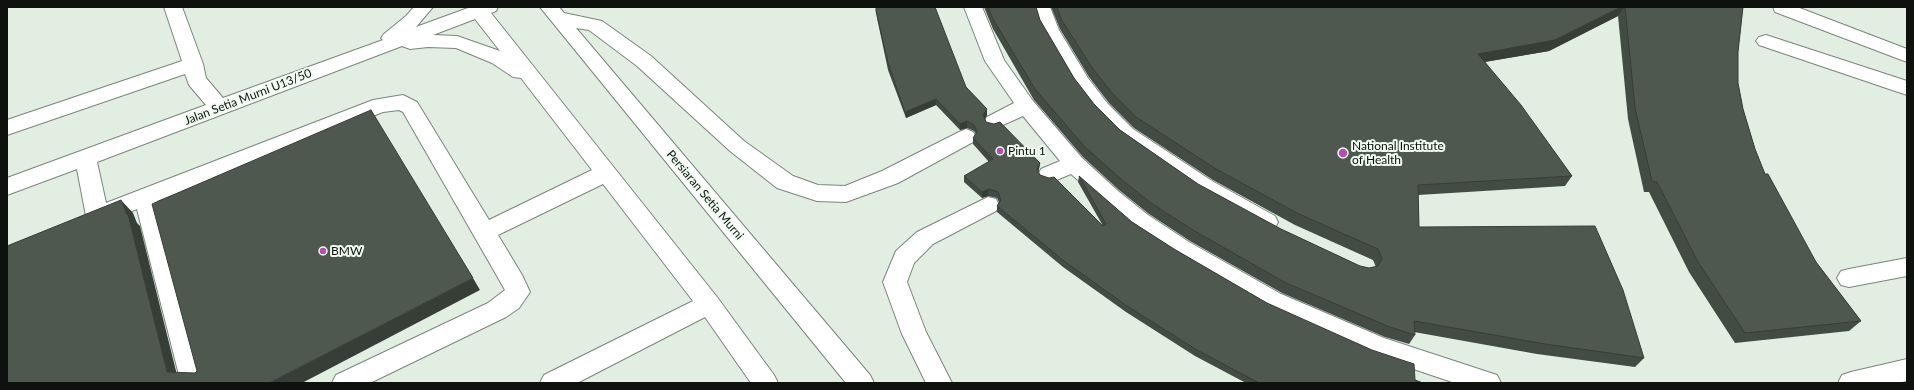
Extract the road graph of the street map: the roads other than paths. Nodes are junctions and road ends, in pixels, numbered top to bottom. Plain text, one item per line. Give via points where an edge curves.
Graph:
1 (173, 7) edge
2 (424, 7) edge
3 (1041, 7) edge
4 (481, 8) edge
5 (974, 8) edge
6 (1782, 8) edge
7 (554, 12) edge
8 (1766, 41) dead end
9 (379, 48) junction
10 (1907, 56) edge
11 (193, 64) junction
12 (538, 84) junction
13 (1907, 88) edge
14 (1026, 106) junction
15 (220, 108) junction
16 (994, 122) edge
17 (7, 128) edge
18 (966, 137) dead end
19 (85, 158) junction
20 (1074, 164) junction
21 (606, 173) junction
22 (1049, 175) dead end
23 (7, 187) edge
24 (145, 197) junction
25 (988, 205) dead end
26 (98, 215) junction
27 (77, 223) edge
28 (484, 232) junction
29 (1286, 232) edge
30 (1907, 267) edge
31 (1849, 278) dead end
32 (709, 304) junction
33 (1907, 370) edge
34 (194, 383) edge
35 (345, 383) edge
36 (553, 383) edge
37 (765, 383) edge
38 (861, 383) edge
39 (939, 383) edge
40 (1488, 383) edge
41 (1851, 383) edge

1 - 11 street
2 - 9 street
3 - 29 street via 1050,30 1081,83 1101,109 1126,134 1204,186
4 - 9 street, Jalan Setia Murni U13/50
4 - 12 street
5 - 14 street via 994,61
6 - 10 street
7 - 18 street via 595,25 644,61 738,146 785,182 817,193 846,194 890,177
7 - 38 street, Persiaran Setia Murni
8 - 13 street
9 - 12 street via 428,41 457,42 479,48 499,58
9 - 15 street, Jalan Setia Murni U13/50
11 - 15 street via 196,80
11 - 17 street
12 - 21 street
14 - 16 street
14 - 20 street
15 - 19 street, Jalan Setia Murni U13/50
19 - 23 street, Jalan Setia Murni U13/50
19 - 26 street
20 - 22 street
20 - 40 street via 1140,221 1206,264 1273,301 1378,347
21 - 28 street
21 - 32 street
24 - 26 street
24 - 28 street via 380,105 403,102 410,107
24 - 34 street
25 - 39 street via 925,238 904,258 895,282 914,334
26 - 27 street
28 - 35 street via 518,292 511,301
30 - 31 street
32 - 36 street
32 - 37 street
33 - 41 street

